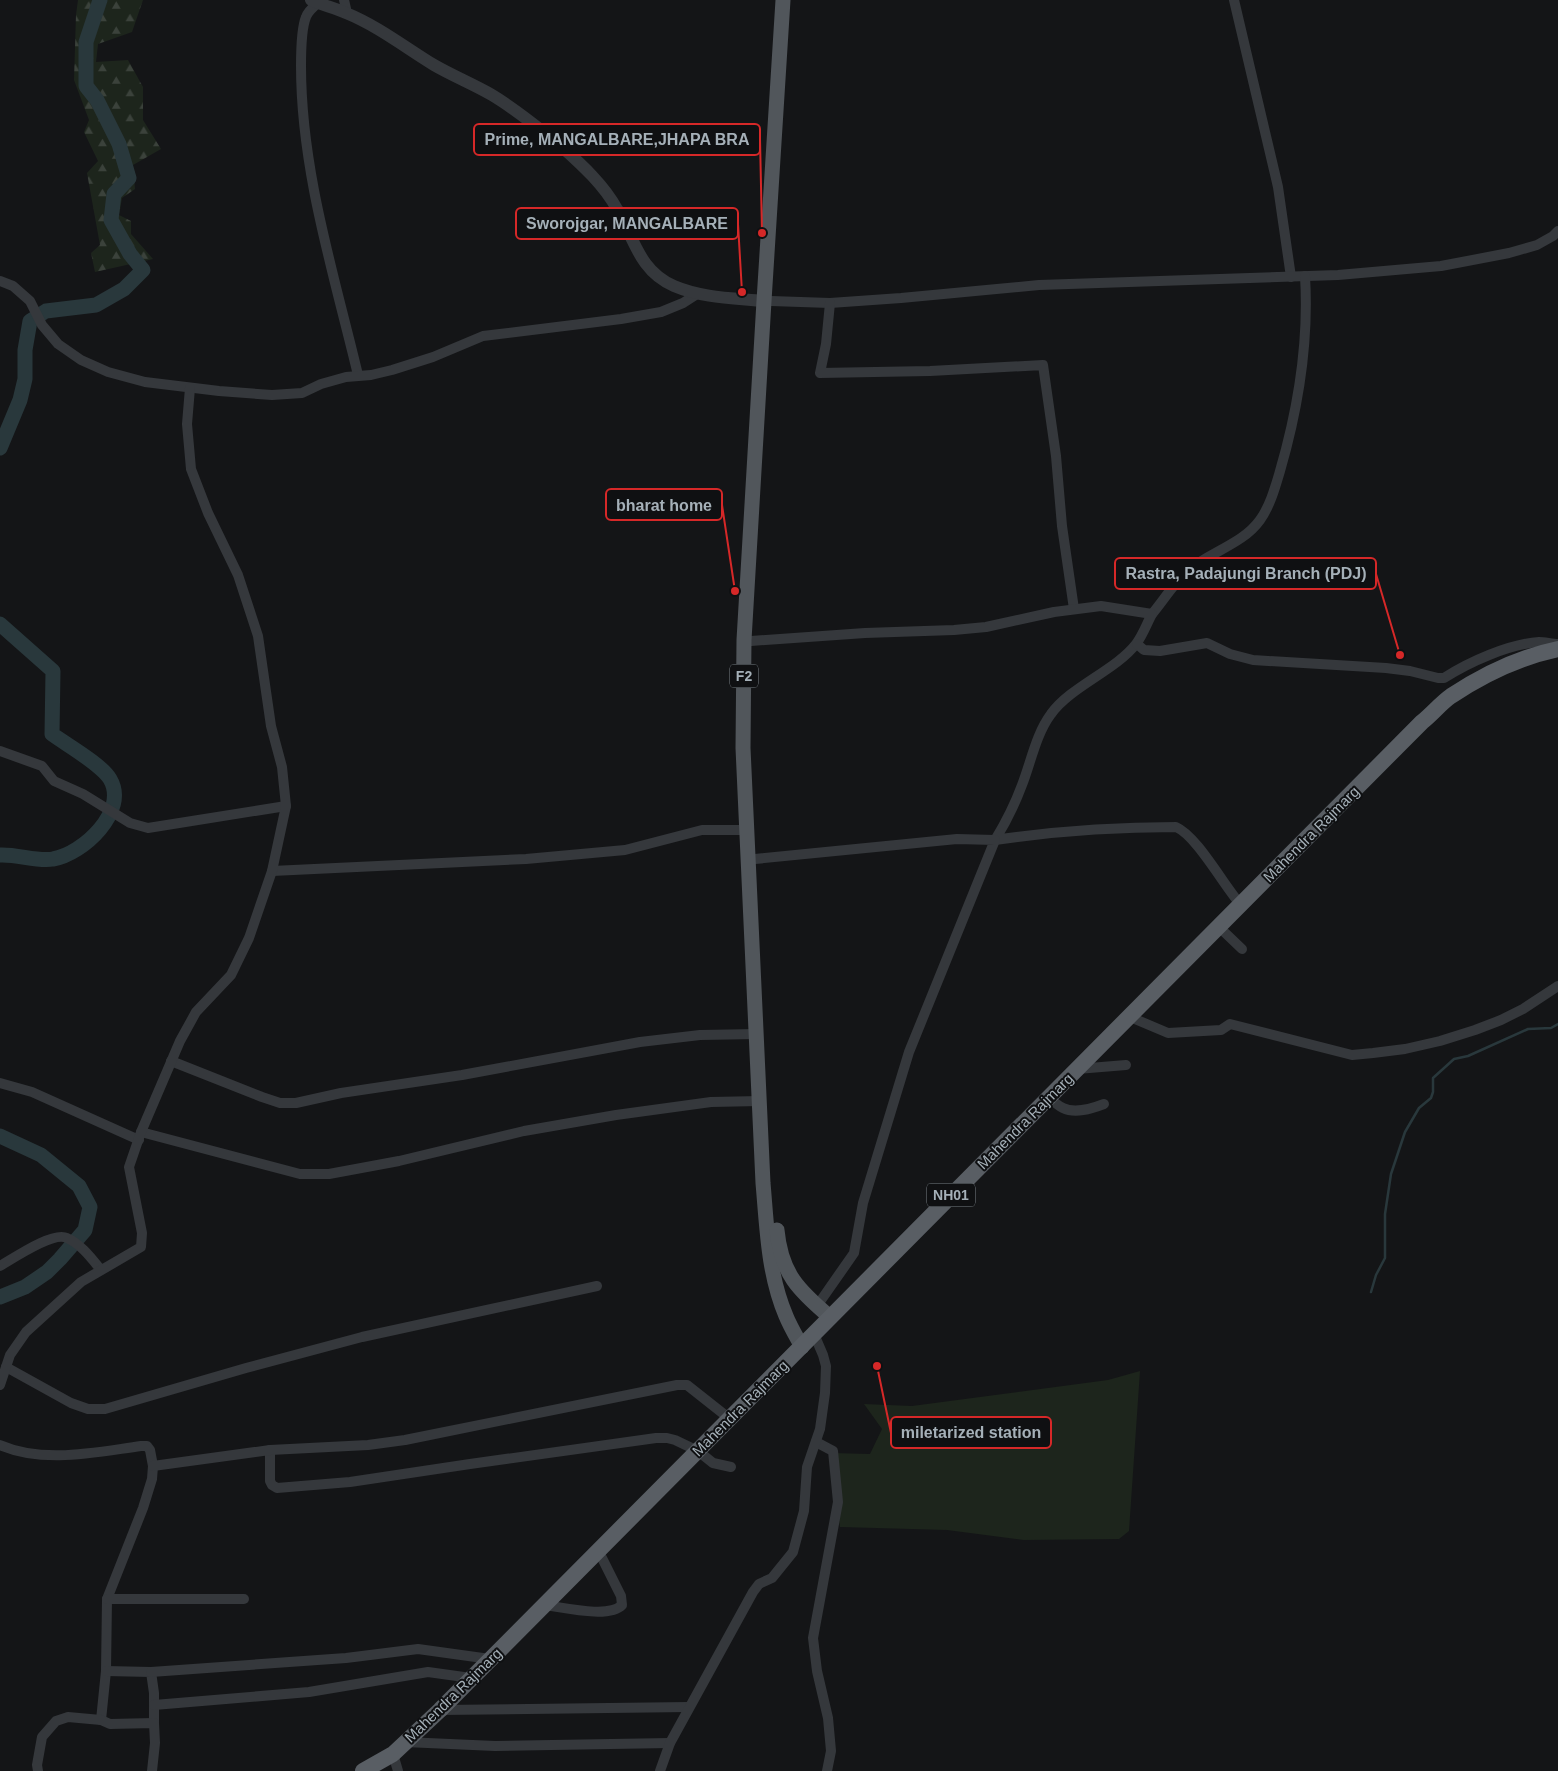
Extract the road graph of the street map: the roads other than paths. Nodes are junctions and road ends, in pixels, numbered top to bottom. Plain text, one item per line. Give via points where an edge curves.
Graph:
1 (344, 0) edge
2 (783, 0) edge
3 (790, 0) edge
4 (1234, 0) edge
5 (314, 2) edge
6 (347, 13) junction
7 (1558, 231) edge
8 (1305, 276) junction
9 (1291, 277) junction
10 (0, 281) edge
11 (697, 294) junction
12 (767, 301) junction
13 (830, 303) junction
14 (358, 375) junction
15 (190, 388) junction
16 (1074, 609) junction
17 (1152, 614) junction
18 (751, 641) junction
19 (1136, 644) junction
20 (1558, 644) edge
21 (1558, 649) edge
22 (0, 751) edge
23 (286, 806) junction
24 (746, 830) junction
25 (995, 840) junction
26 (755, 859) junction
27 (272, 871) junction
28 (1241, 905) junction
29 (1219, 927) junction
30 (1242, 948) dead end
31 (1558, 986) edge
32 (1130, 1017) junction
33 (757, 1034) junction
34 (171, 1061) junction
35 (1126, 1065) dead end
36 (1077, 1069) junction
37 (0, 1082) edge
38 (1049, 1098) junction
39 (760, 1101) junction
40 (1104, 1104) dead end
41 (140, 1136) junction
42 (0, 1266) edge
43 (101, 1270) junction
44 (597, 1286) dead end
45 (817, 1306) junction
46 (830, 1317) junction
47 (814, 1334) junction
48 (802, 1347) junction
49 (6, 1367) junction
50 (0, 1385) edge
51 (730, 1419) junction
52 (816, 1442) junction
53 (0, 1445) edge
54 (270, 1450) junction
55 (698, 1451) junction
56 (153, 1466) junction
57 (731, 1467) dead end
58 (598, 1550) junction
59 (107, 1599) junction
60 (244, 1599) dead end
61 (544, 1605) junction
62 (490, 1659) junction
63 (106, 1671) junction
64 (151, 1672) junction
65 (471, 1678) junction
66 (154, 1705) junction
67 (688, 1708) junction
68 (440, 1710) junction
69 (101, 1720) junction
70 (154, 1723) junction
71 (405, 1742) junction
72 (670, 1743) junction
73 (393, 1754) junction
74 (38, 1771) edge
75 (152, 1771) edge
76 (363, 1771) edge
77 (398, 1771) edge
78 (660, 1771) edge
79 (827, 1771) edge

1 - 6 street
2 - 12 main road, F2
3 - 12 main road, F2
4 - 9 street via 1278,187
5 - 6 street
5 - 14 street via 304,22 301,57 305,133 322,226
6 - 11 street via 435,66 492,95 529,120 598,182 617,209 634,247 647,266 673,286
7 - 8 street via 1528,248 1441,266
8 - 9 street
8 - 17 street via 1307,302 1295,412 1273,496 1260,521 1230,545 1188,570
9 - 13 street via 1039,286
10 - 15 street via 13,286 30,301 42,325 58,344 81,360 108,372 145,382
11 - 12 street
11 - 14 street via 683,304 661,312 482,336 433,357 371,375
12 - 13 street
12 - 18 main road, F2
12 - 24 main road, F2 via 744,640
13 - 16 street via 820,373 1043,365
14 - 15 street via 331,380 302,393 253,394
15 - 23 street via 187,424 191,469 238,575 258,636
16 - 17 street via 1101,606
16 - 18 street via 986,627
17 - 19 street
18 - 26 main road, F2 via 750,748
19 - 20 street via 1144,650 1160,651 1207,644 1252,660 1386,668 1444,678 1481,658 1512,648 1539,642
19 - 25 street via 1051,714 1012,810
21 - 28 highway, Mahendra Rajmarg / NH01 via 1534,654 1489,673 1450,697
22 - 23 street via 42,766 54,781 83,794 130,823 148,828
23 - 27 street
24 - 27 street via 702,830 625,850 526,859
24 - 33 main road, F2
25 - 26 street via 957,839
25 - 28 street via 1086,829 1176,827 1206,858
25 - 45 street via 909,1052 863,1204 854,1253
26 - 45 main road, F2 via 772,1183 779,1248 785,1267 797,1286
27 - 34 street via 249,938 231,976 196,1012
28 - 29 highway, Mahendra Rajmarg / NH01
29 - 30 street
29 - 32 highway, Mahendra Rajmarg / NH01
31 - 32 street via 1523,1009 1475,1030 1405,1049 1352,1055 1230,1024 1221,1030 1168,1034
32 - 36 highway, Mahendra Rajmarg / NH01
33 - 34 street via 640,1042 296,1103 280,1103 262,1097
33 - 39 main road, F2
34 - 41 street
35 - 36 street
36 - 38 highway, Mahendra Rajmarg / NH01
37 - 41 street
38 - 40 street via 1063,1108 1076,1110 1089,1110
38 - 46 highway, Mahendra Rajmarg / NH01
39 - 41 street via 711,1102 616,1115 524,1131 329,1174 300,1174
39 - 48 main road, F2 via 769,1249 777,1291
41 - 43 street via 129,1167 142,1233 141,1247
42 - 43 street via 54,1237 66,1237 84,1250
43 - 49 street via 81,1282 26,1332
44 - 49 street via 362,1337 105,1409 88,1409 71,1403
45 - 46 main road, F2
46 - 47 highway, Mahendra Rajmarg / NH01
47 - 48 highway, Mahendra Rajmarg / NH01
47 - 52 street via 826,1366 824,1407
48 - 51 highway, Mahendra Rajmarg / NH01
49 - 50 street
51 - 54 street via 687,1386 677,1385 405,1440
51 - 55 highway, Mahendra Rajmarg / NH01
52 - 67 street via 807,1467 804,1511 793,1552 772,1578 759,1584
52 - 79 street via 833,1451 838,1502 813,1638 828,1718 831,1751
53 - 56 street via 29,1453 56,1455 147,1446
54 - 55 street via 270,1481 276,1488 350,1482 656,1438 675,1440
54 - 56 street
55 - 57 street via 712,1463
55 - 58 highway, Mahendra Rajmarg / NH01
56 - 59 street via 143,1508
58 - 61 highway, Mahendra Rajmarg / NH01
58 - 61 street via 621,1596 620,1608 598,1612
59 - 60 street
59 - 63 street
61 - 62 highway, Mahendra Rajmarg / NH01
62 - 64 street via 418,1650
62 - 65 highway, Mahendra Rajmarg / NH01
63 - 64 street
63 - 69 street
64 - 66 street
65 - 66 street via 428,1672 309,1692
65 - 68 highway, Mahendra Rajmarg / NH01
66 - 70 street
67 - 68 street
67 - 72 street
68 - 71 highway, Mahendra Rajmarg / NH01
69 - 70 street via 110,1724
69 - 74 street via 68,1717 56,1721 42,1737
70 - 75 street
71 - 72 street via 495,1746
71 - 73 highway, Mahendra Rajmarg / NH01
72 - 78 street
73 - 76 highway, Mahendra Rajmarg / NH01
73 - 77 street

